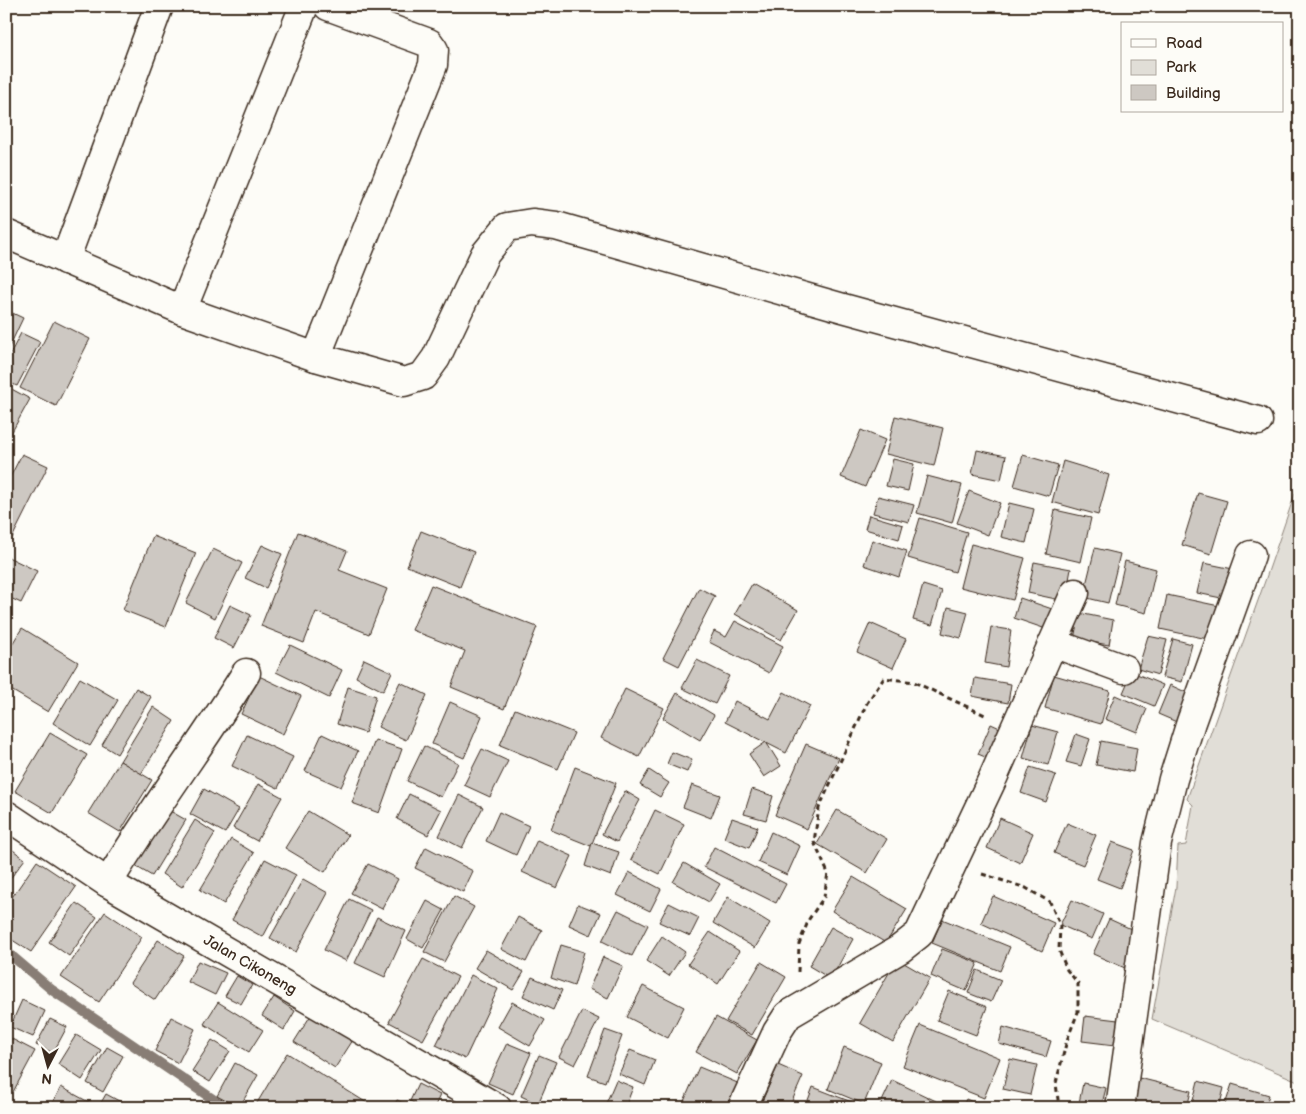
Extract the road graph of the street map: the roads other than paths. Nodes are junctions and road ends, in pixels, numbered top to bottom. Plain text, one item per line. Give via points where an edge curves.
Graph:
1 (158, 6) edge
2 (304, 6) edge
3 (328, 6) edge
4 (6, 234) edge
5 (65, 260) junction
6 (182, 310) junction
7 (316, 357) junction
8 (1258, 421) dead end
9 (1251, 555) dead end
10 (1075, 594) dead end
11 (1053, 642) junction
12 (1124, 669) dead end
13 (246, 673) dead end
14 (6, 815) edge
15 (108, 883) junction
16 (498, 1108) edge
17 (742, 1108) edge
18 (1120, 1108) edge

1 - 5 street
2 - 6 street
3 - 7 street via 429,43 434,50 434,58
4 - 5 street
5 - 6 street
6 - 7 street
7 - 8 street via 404,382 423,376 436,358 485,254 507,227 532,223 556,226
9 - 18 street via 1191,722 1157,843
10 - 11 street
11 - 12 street
11 - 17 street via 919,934 900,949 788,1014
13 - 15 street
14 - 15 street, Jalan Cikoneng
15 - 16 street, Jalan Cikoneng

